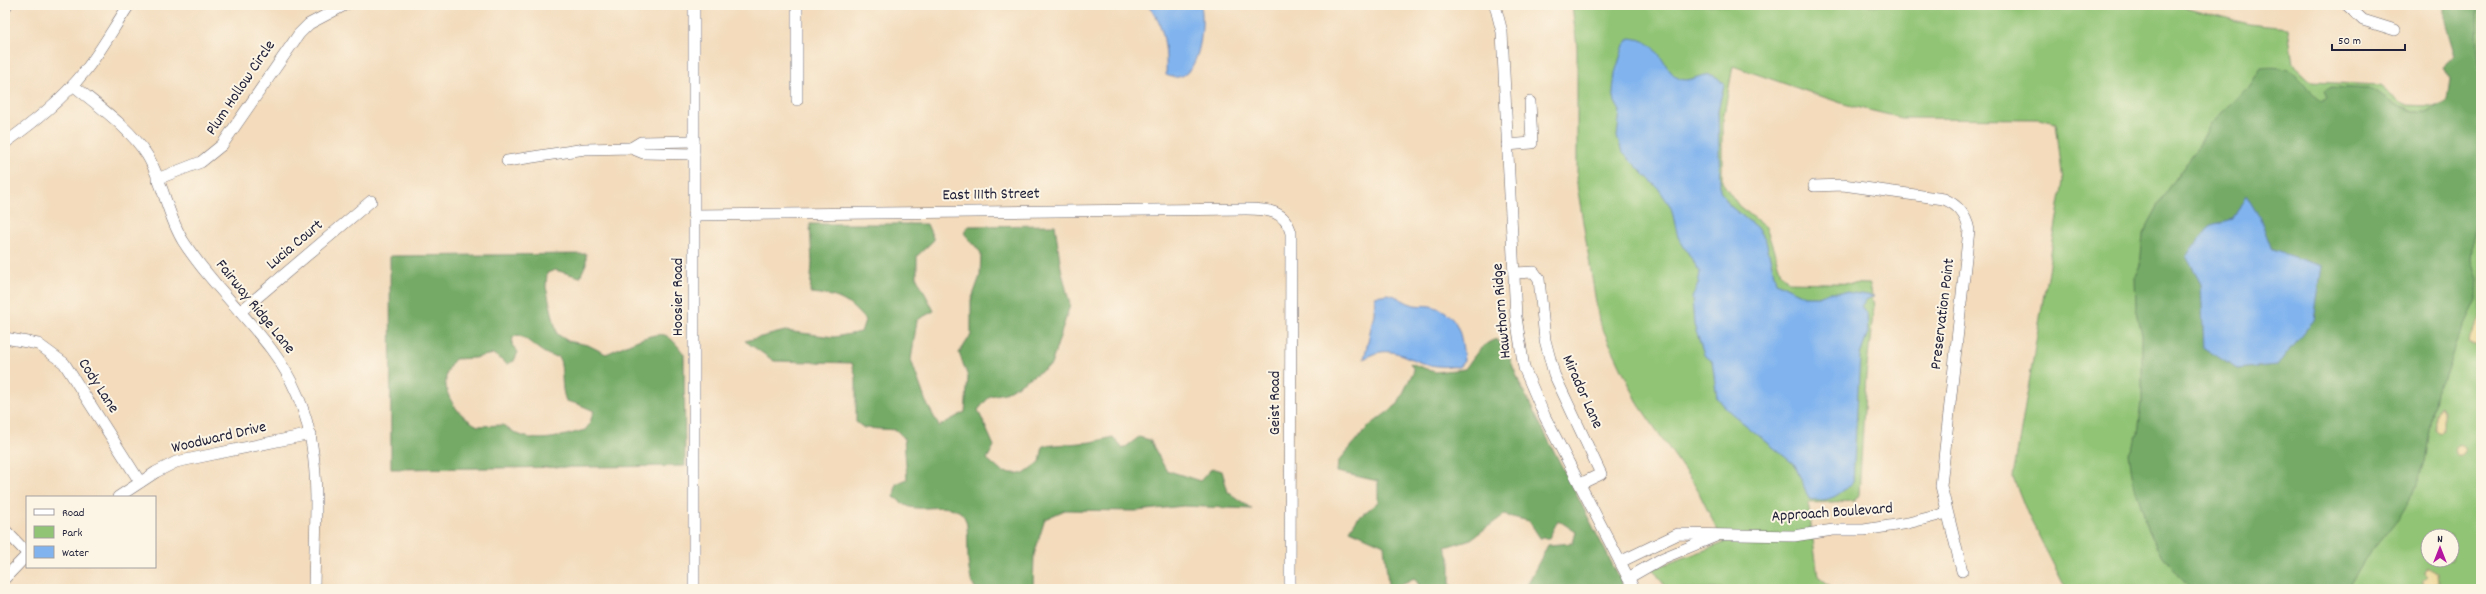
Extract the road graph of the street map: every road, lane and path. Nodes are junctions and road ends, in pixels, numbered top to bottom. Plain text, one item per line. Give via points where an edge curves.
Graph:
1 (129, 5) edge
2 (345, 5) edge
3 (694, 5) edge
4 (796, 5) edge
5 (1495, 5) edge
6 (2347, 5) edge
7 (2395, 30) dead end
8 (73, 84) junction
9 (797, 100) dead end
10 (1530, 102) dead end
11 (694, 141) junction
12 (5, 143) edge
13 (1507, 144) junction
14 (631, 148) junction
15 (694, 154) junction
16 (507, 162) dead end
17 (157, 179) junction
18 (1814, 186) dead end
19 (371, 201) dead end
20 (693, 215) junction
21 (1286, 219) joint
22 (1514, 273) junction
23 (240, 312) junction
24 (5, 338) edge
25 (311, 434) junction
26 (140, 482) junction
27 (1580, 484) junction
28 (119, 496) edge
29 (1947, 513) junction
30 (5, 530) edge
31 (1719, 535) junction
32 (26, 553) edge
33 (26, 555) edge
34 (1620, 562) junction
35 (1962, 571) dead end
36 (5, 578) edge
37 (1628, 578) junction
38 (314, 589) edge
39 (694, 589) edge
40 (1290, 589) edge
41 (1634, 589) edge

1 - 8 street via 94,58
2 - 17 street, Plum Hollow Circle via 309,24 299,34 222,145 200,162
3 - 11 street, Hoosier Road
4 - 9 street
5 - 13 street, Hawthorn Ridge via 1502,32
6 - 7 street via 2363,20
8 - 12 street via 35,122
8 - 17 street, Fairway Ridge Lane via 132,137 147,156
10 - 13 street via 1532,143
11 - 14 street via 641,142
11 - 15 street, Hoosier Road
13 - 22 street, Hawthorn Ridge
14 - 15 street via 643,153
14 - 16 street via 586,149
15 - 20 street, Hoosier Road
17 - 23 street, Fairway Ridge Lane via 183,241
18 - 29 street, Preservation Point via 1843,185 1944,199 1952,202 1967,221 1969,230 1941,470 1940,486
19 - 23 street, Lucia Court
20 - 21 street, East 111th Street via 1246,209 1274,211
20 - 39 street, Hoosier Road
21 - 40 street, Geist Road via 1291,233
22 - 27 street, Hawthorn Ridge via 1519,342 1524,368 1545,417
22 - 27 street, Mirador Lane via 1534,272 1539,279 1545,340 1554,374 1601,474
23 - 25 street, Fairway Ridge Lane via 287,372 301,401
24 - 26 street, Cody Lane via 38,344 64,363
25 - 26 street, Woodward Drive via 176,462
25 - 38 street, Fairway Ridge Lane via 315,465
26 - 28 street, Woodward Drive
27 - 34 street, Hawthorn Ridge
29 - 31 street, Approach Boulevard via 1864,530 1833,530 1794,536
29 - 35 street, Preservation Point
30 - 32 street
31 - 34 street, Approach Boulevard via 1678,534
31 - 37 street, Approach Boulevard via 1663,558
33 - 36 street
34 - 37 street, Hawthorn Ridge
37 - 41 street, Hawthorn Ridge

